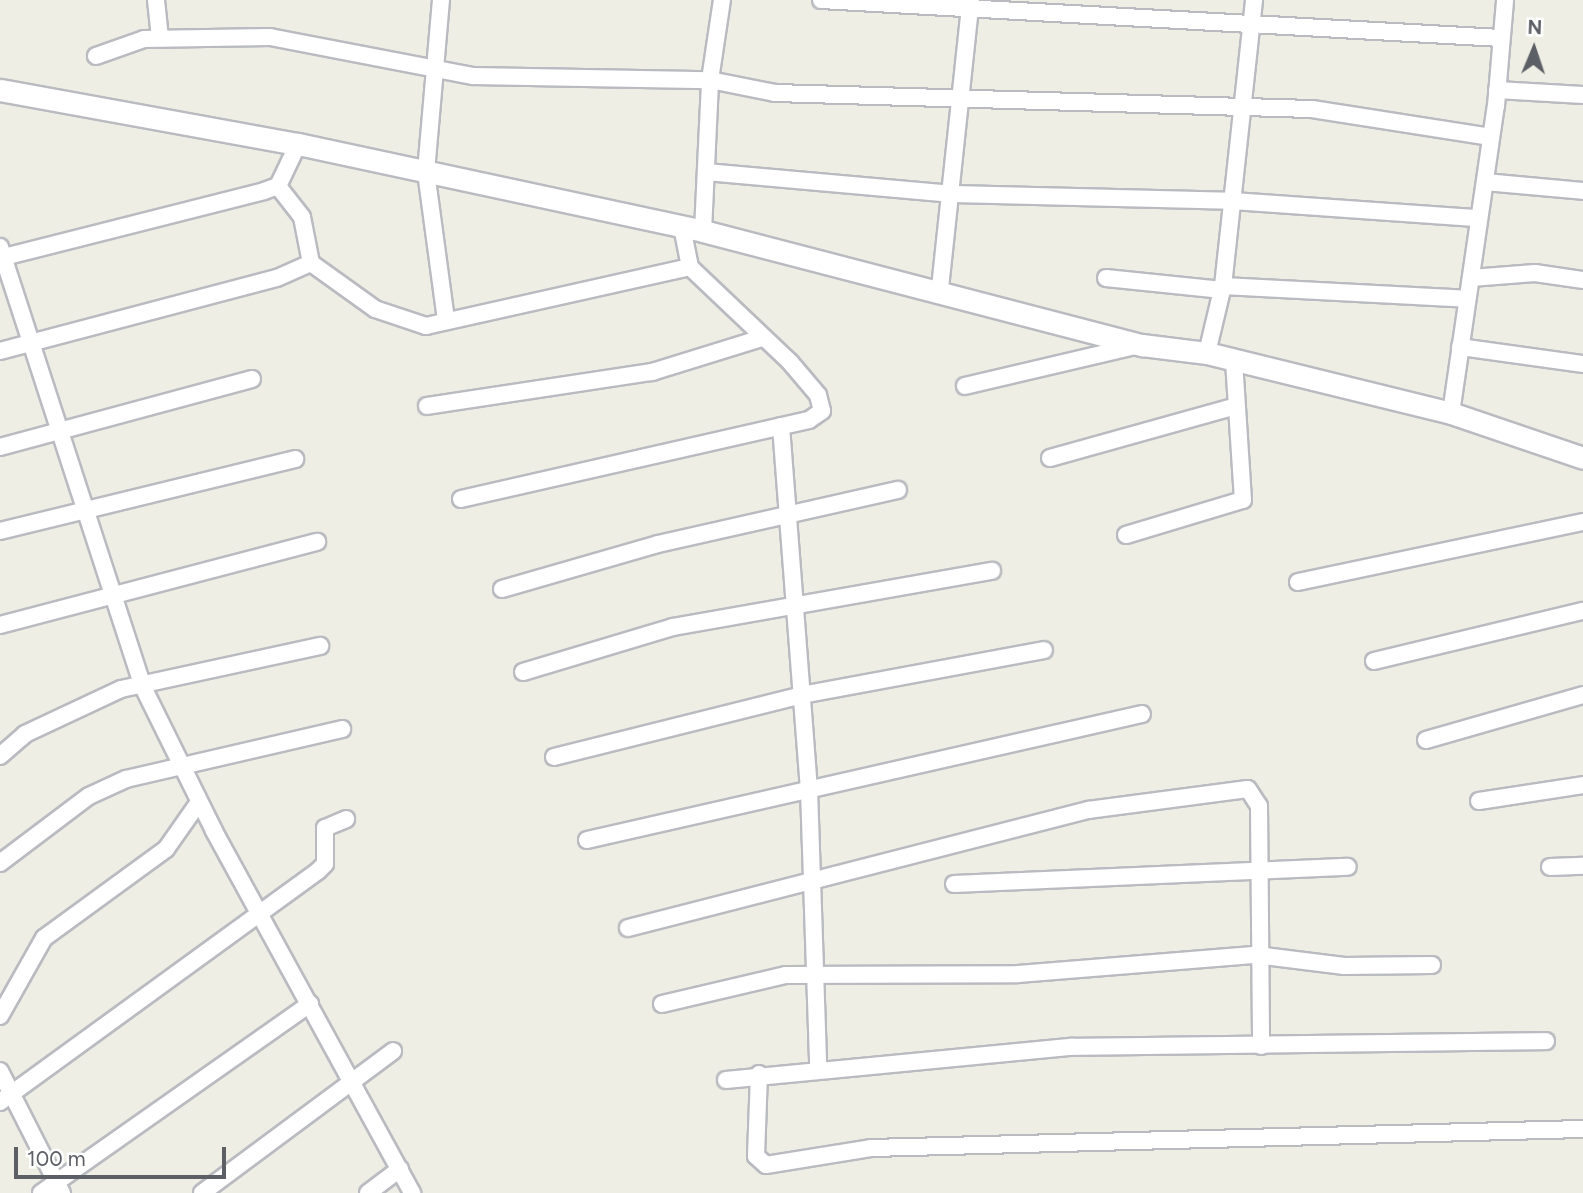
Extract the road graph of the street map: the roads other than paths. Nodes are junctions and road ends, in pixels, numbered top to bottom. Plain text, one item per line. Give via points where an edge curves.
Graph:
1 (156, 0) edge
2 (442, 0) edge
3 (722, 0) edge
4 (821, 0) edge
5 (1254, 0) edge
6 (1505, 0) edge
7 (970, 6) edge
8 (1251, 19) junction
9 (160, 38) junction
10 (1501, 38) junction
11 (96, 57) dead end
12 (437, 66) junction
13 (710, 80) junction
14 (0, 90) edge
15 (1497, 90) junction
16 (1583, 95) edge
17 (962, 96) junction
18 (38, 97) junction
19 (0, 98) edge
20 (1244, 107) junction
21 (1491, 137) junction
22 (298, 144) junction
23 (426, 172) junction
24 (706, 172) junction
25 (1485, 183) junction
26 (278, 186) junction
27 (1583, 191) edge
28 (953, 194) junction
29 (1233, 201) junction
30 (1478, 218) junction
31 (692, 229) junction
32 (1, 254) edge
33 (311, 263) junction
34 (690, 267) junction
35 (1106, 278) dead end
36 (1471, 278) junction
37 (1583, 280) edge
38 (940, 288) junction
39 (1222, 288) junction
40 (1467, 299) junction
41 (446, 319) junction
42 (762, 338) junction
43 (30, 343) junction
44 (1142, 345) junction
45 (1460, 347) junction
46 (0, 351) edge
47 (1207, 353) junction
48 (1234, 359) junction
49 (1583, 364) edge
50 (252, 379) dead end
51 (965, 386) dead end
52 (427, 406) dead end
53 (1236, 406) junction
54 (1451, 413) junction
55 (781, 425) junction
56 (57, 433) junction
57 (0, 447) edge
58 (1050, 458) dead end
59 (1583, 458) edge
60 (295, 459) dead end
61 (898, 490) dead end
62 (461, 499) dead end
63 (84, 510) junction
64 (785, 513) junction
65 (1583, 522) edge
66 (0, 531) edge
67 (1126, 535) dead end
68 (317, 542) dead end
69 (992, 570) dead end
70 (1298, 582) dead end
71 (502, 589) dead end
72 (111, 596) junction
73 (794, 608) junction
74 (1583, 611) edge
75 (0, 625) edge
76 (320, 646) dead end
77 (1044, 650) dead end
78 (1374, 661) dead end
79 (523, 673) dead end
80 (142, 685) junction
81 (802, 695) junction
82 (1583, 695) edge
83 (1142, 714) dead end
84 (342, 729) dead end
85 (1426, 740) dead end
86 (0, 756) edge
87 (554, 757) dead end
88 (179, 765) junction
89 (1583, 785) edge
90 (809, 789) junction
91 (1479, 801) dead end
92 (199, 802) junction
93 (345, 819) dead end
94 (587, 840) dead end
95 (0, 863) edge
96 (1348, 866) dead end
97 (1583, 866) edge
98 (1550, 867) dead end
99 (1258, 871) junction
100 (812, 881) junction
101 (954, 884) dead end
102 (258, 913) junction
103 (628, 928) dead end
104 (1256, 955) junction
105 (1432, 965) dead end
106 (818, 977) junction
107 (310, 1004) junction
108 (662, 1004) dead end
109 (0, 1016) edge
110 (1546, 1041) dead end
111 (1261, 1046) junction
112 (393, 1051) dead end
113 (818, 1066) junction
114 (0, 1071) edge
115 (759, 1074) junction
116 (726, 1080) dead end
117 (352, 1081) junction
118 (6, 1098) edge
119 (1583, 1129) edge
120 (400, 1169) junction
121 (59, 1187) edge
122 (41, 1193) edge
123 (202, 1193) edge
124 (368, 1193) edge
125 (412, 1193) edge

1 - 9 street
2 - 12 street
3 - 13 street
4 - 7 street
5 - 8 street
6 - 10 street
7 - 8 street
7 - 17 street
8 - 10 street
8 - 20 street
9 - 11 street via 126,42
9 - 12 street via 270,37
10 - 15 street
12 - 13 street via 543,81
12 - 23 street
13 - 17 street via 775,93
13 - 24 street
14 - 18 street
15 - 16 street
15 - 21 street
17 - 20 street
17 - 28 street
18 - 19 street
18 - 22 street
20 - 21 street via 1424,122
20 - 29 street
21 - 25 street
22 - 23 street
22 - 26 street
23 - 31 street
23 - 41 street
24 - 28 street
24 - 31 street
25 - 27 street
25 - 30 street
26 - 32 street
26 - 33 street via 302,217
28 - 29 street
28 - 38 street
29 - 30 street
29 - 39 street
30 - 36 street
31 - 34 street
31 - 38 street
32 - 43 street
33 - 41 street via 397,321 426,326
33 - 43 street via 277,278
34 - 41 street
34 - 42 street via 743,312
35 - 39 street
36 - 37 street via 1535,273
36 - 40 street
38 - 44 street
39 - 40 street
39 - 47 street
40 - 45 street
42 - 52 street via 652,372
42 - 55 street via 818,395 821,411
43 - 46 street
43 - 56 street
44 - 47 street
44 - 51 street
45 - 49 street
45 - 54 street
47 - 48 street
48 - 53 street
48 - 54 street
50 - 56 street
53 - 58 street
53 - 67 street via 1243,500
54 - 59 street
55 - 62 street
55 - 64 street
56 - 57 street
56 - 63 street
60 - 63 street
61 - 64 street
63 - 66 street
63 - 72 street
64 - 71 street
64 - 73 street
65 - 70 street
68 - 72 street
69 - 73 street
72 - 75 street
72 - 80 street
73 - 79 street via 673,627
73 - 81 street
74 - 78 street
76 - 80 street
77 - 81 street
80 - 86 street via 98,697 25,734
80 - 88 street
81 - 87 street
81 - 90 street
82 - 85 street
83 - 90 street
84 - 88 street
88 - 92 street
88 - 95 street via 89,796
89 - 91 street
90 - 94 street
90 - 100 street
92 - 102 street
92 - 109 street via 166,849 44,938
93 - 102 street via 325,828 325,864
96 - 99 street
97 - 98 street
99 - 100 street via 1257,799 1248,789 1233,789 1088,810
99 - 101 street
99 - 104 street
100 - 103 street
100 - 106 street
102 - 107 street
102 - 118 street
104 - 105 street via 1344,967
104 - 106 street via 1018,974
104 - 111 street
106 - 108 street via 786,975
106 - 113 street
107 - 117 street
107 - 121 street
110 - 111 street
111 - 113 street via 1071,1048 965,1062
112 - 117 street
113 - 115 street
114 - 118 street
115 - 116 street
115 - 119 street via 756,1156 766,1165 872,1148
117 - 120 street
117 - 123 street
118 - 121 street
120 - 124 street
120 - 125 street
121 - 122 street

